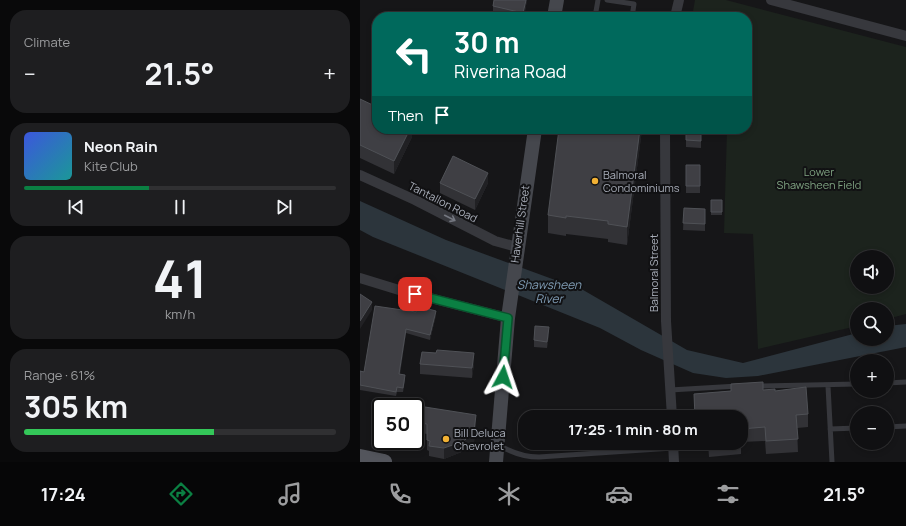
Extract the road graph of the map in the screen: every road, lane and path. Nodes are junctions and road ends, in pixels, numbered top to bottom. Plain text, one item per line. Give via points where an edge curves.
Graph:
1 (557, 0) edge
2 (598, 0) edge
3 (607, 0) edge
4 (678, 0) edge
5 (771, 0) edge
6 (555, 12) edge
7 (597, 12) edge
8 (633, 12) edge
9 (677, 12) edge
10 (906, 36) edge
11 (533, 134) edge
12 (664, 134) edge
13 (360, 175) edge
14 (516, 252) junction
15 (360, 278) edge
16 (508, 318) junction
17 (906, 382) edge
18 (894, 383) edge
19 (850, 384) edge
20 (828, 386) junction
21 (670, 390) junction
22 (671, 410) edge
23 (906, 426) edge
24 (894, 427) edge
25 (850, 428) edge
26 (830, 429) junction
27 (498, 445) junction
28 (622, 450) edge
29 (673, 450) edge
30 (360, 457) edge
31 (384, 462) edge
32 (496, 462) edge
33 (674, 462) edge
34 (832, 462) edge

1 - 6 main road
2 - 7 lane
3 - 8 lane via 634,4
4 - 9 street
5 - 10 street
11 - 14 main road, Haverhill Street
12 - 21 street, Balmoral Street via 666,321
13 -> 14 street, Tantallon Road
14 - 16 main road, Haverhill Street
15 - 16 street
16 - 27 main road, Haverhill Street
17 - 18 lane
19 - 20 lane
20 - 21 lane via 707,387
20 - 26 lane
21 - 22 street, Balmoral Street
23 - 24 lane
25 - 26 lane
26 - 34 lane
27 - 28 lane via 511,452 533,457
27 - 32 main road, Haverhill Street
29 - 33 street
30 - 31 main road

